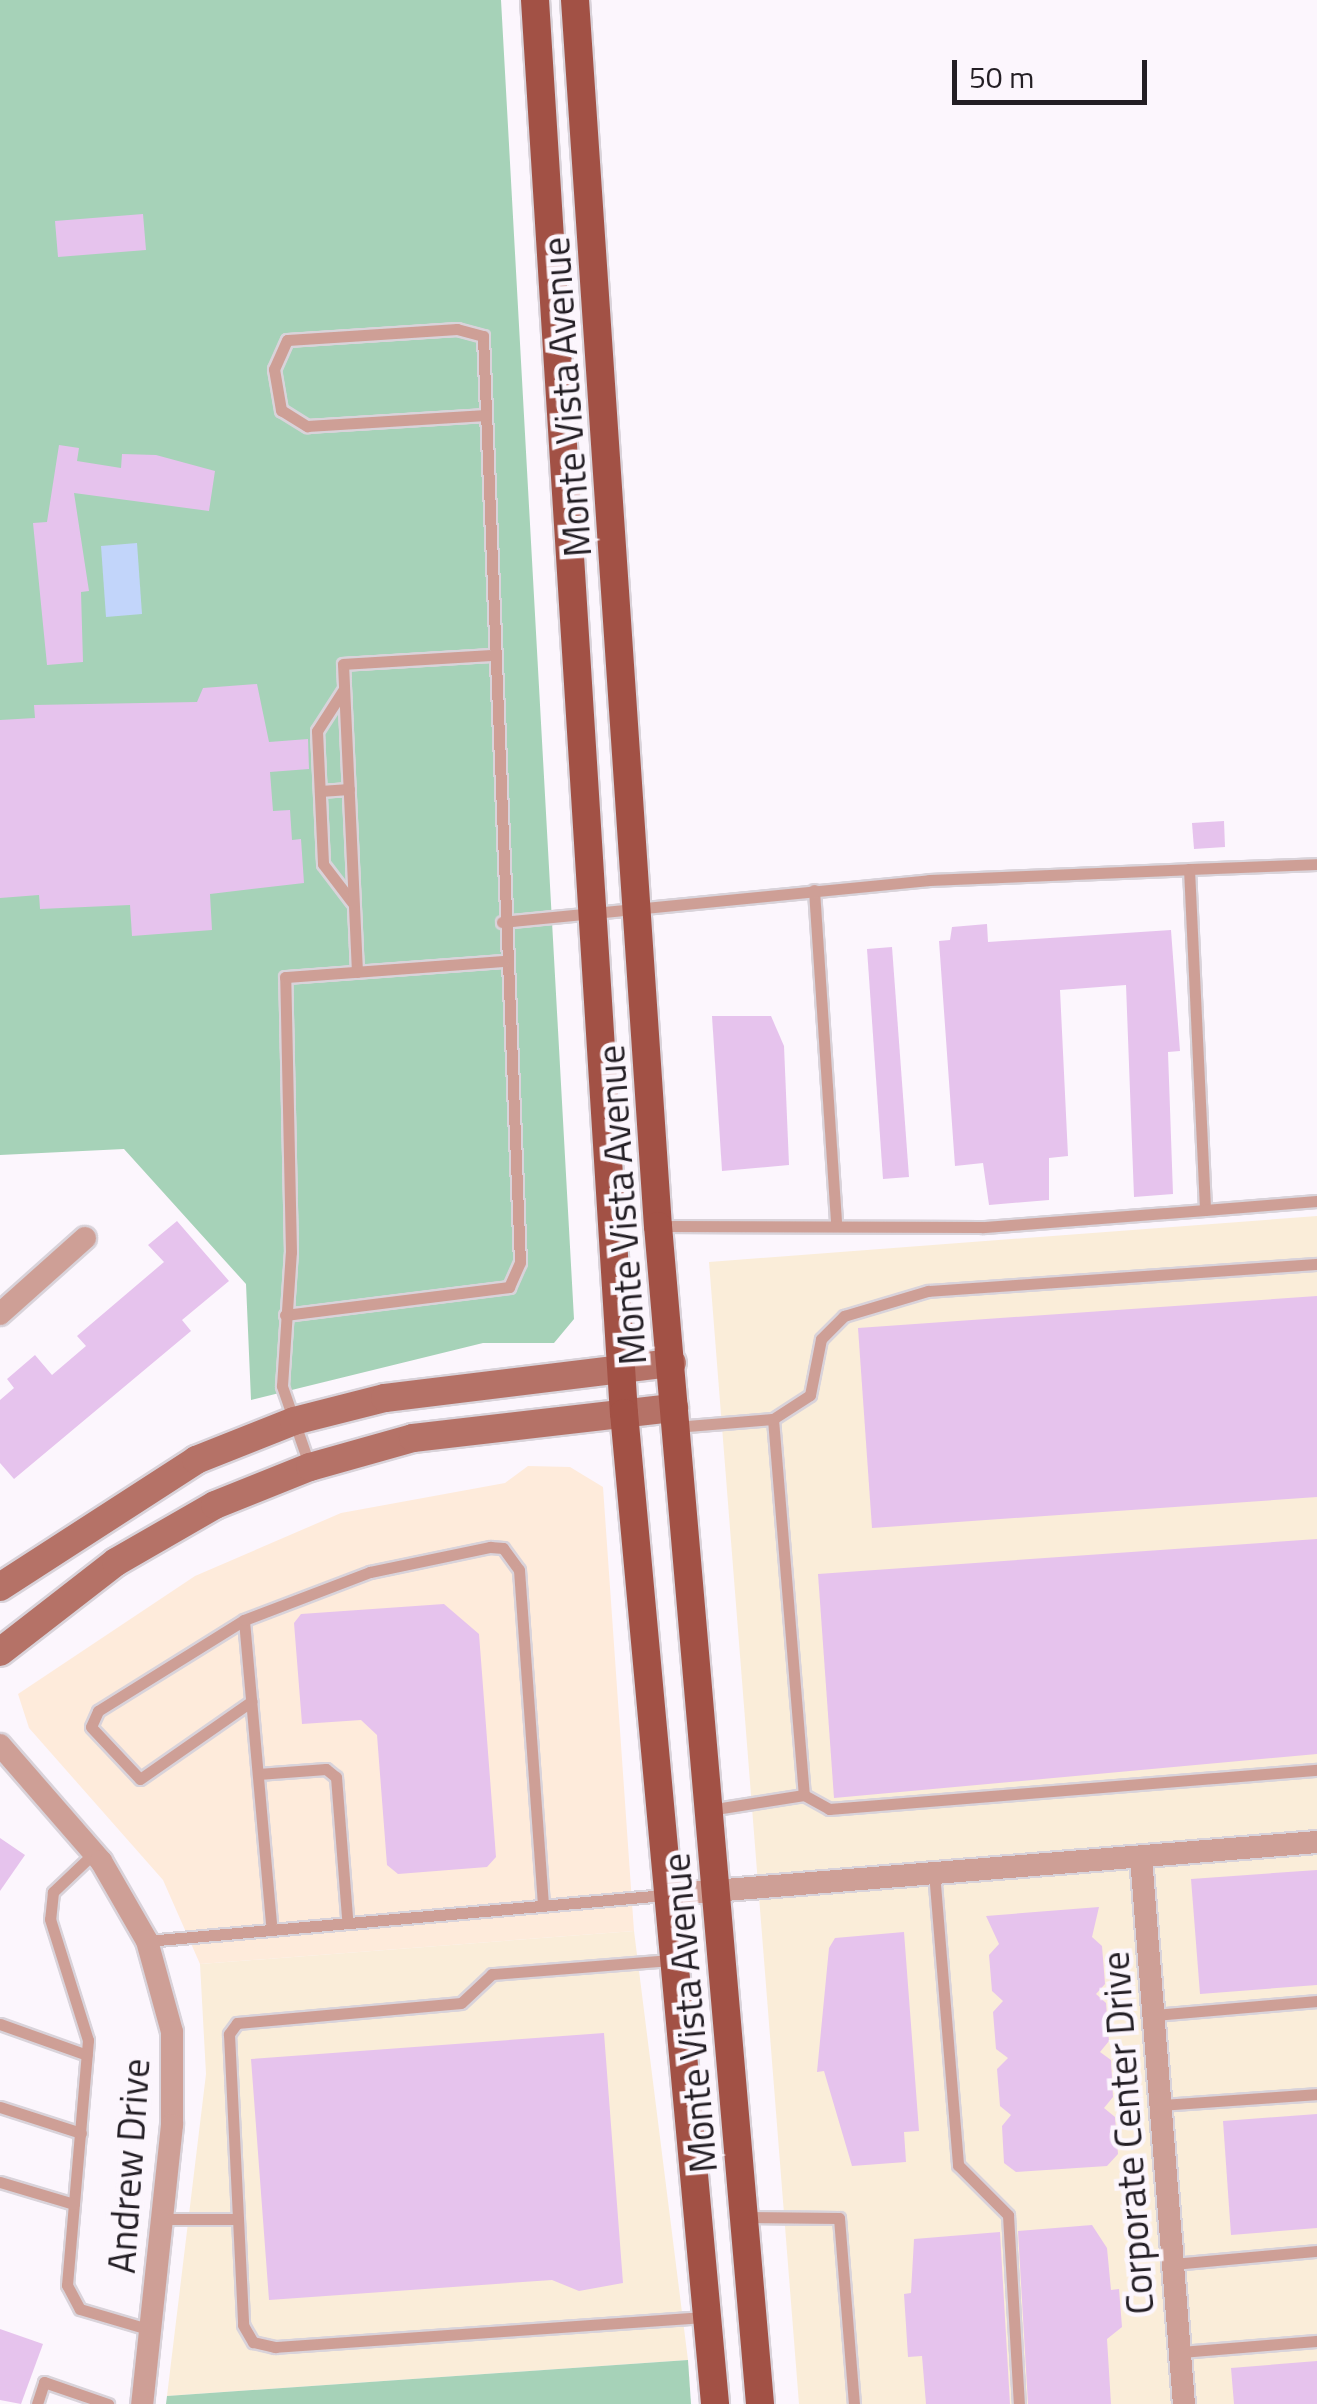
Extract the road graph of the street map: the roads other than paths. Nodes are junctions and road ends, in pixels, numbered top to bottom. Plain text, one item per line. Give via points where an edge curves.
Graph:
1 (535, 0) edge
2 (575, 0) edge
3 (486, 415) junction
4 (490, 655) junction
5 (344, 689) junction
6 (349, 789) junction
7 (320, 791) junction
8 (1317, 864) edge
9 (1190, 869) junction
10 (814, 890) junction
11 (354, 904) junction
12 (638, 912) junction
13 (594, 916) junction
14 (502, 922) junction
15 (504, 961) junction
16 (357, 972) junction
17 (1317, 1201) edge
18 (1205, 1210) junction
19 (836, 1225) junction
20 (658, 1226) junction
21 (85, 1238) dead end
22 (1317, 1264) edge
23 (0, 1314) edge
24 (284, 1315) junction
25 (672, 1364) junction
26 (622, 1369) junction
27 (624, 1413) junction
28 (674, 1418) junction
29 (773, 1419) junction
30 (294, 1421) junction
31 (310, 1467) junction
32 (0, 1587) edge
33 (244, 1620) junction
34 (0, 1652) edge
35 (252, 1701) junction
36 (0, 1746) edge
37 (1317, 1770) edge
38 (258, 1774) junction
39 (804, 1794) junction
40 (708, 1810) junction
41 (1317, 1842) edge
42 (94, 1853) junction
43 (1142, 1856) junction
44 (934, 1872) junction
45 (716, 1890) junction
46 (664, 1895) junction
47 (542, 1906) junction
48 (346, 1918) junction
49 (271, 1923) junction
50 (147, 1941) junction
51 (671, 1960) junction
52 (1317, 2001) edge
53 (1154, 2015) junction
54 (0, 2024) edge
55 (87, 2056) junction
56 (1317, 2094) edge
57 (1161, 2105) junction
58 (0, 2107) edge
59 (80, 2133) junction
60 (0, 2182) edge
61 (74, 2204) junction
62 (746, 2217) junction
63 (164, 2218) junction
64 (238, 2220) junction
65 (1317, 2251) edge
66 (1173, 2264) junction
67 (706, 2318) junction
68 (151, 2330) junction
69 (1317, 2342) edge
70 (1180, 2352) junction
71 (37, 2404) edge
72 (108, 2404) edge
73 (142, 2404) edge
74 (715, 2404) edge
75 (760, 2404) edge
76 (854, 2404) edge
77 (1019, 2404) edge
78 (1184, 2404) edge

1 - 13 main road, Monte Vista Avenue
2 - 12 main road, Monte Vista Avenue
3 - 3 lane via 484,336 457,329 287,340 274,369 281,410 307,426
3 - 4 lane
4 - 5 lane via 343,664
4 - 14 lane
5 - 6 lane
5 - 7 lane via 317,732
6 - 7 lane
6 - 11 lane
7 - 11 lane via 324,864
8 - 9 lane
9 - 10 lane
9 - 18 lane
10 - 12 lane
10 - 19 lane
11 - 16 lane
12 - 13 lane
12 - 20 main road, Monte Vista Avenue
13 - 14 lane
13 - 26 main road, Monte Vista Avenue
14 - 15 lane
15 - 16 lane
15 - 24 lane via 520,1262 509,1287
16 - 24 lane via 285,976
17 - 18 lane
18 - 19 lane via 982,1227
19 - 20 lane
20 - 25 main road, Monte Vista Avenue
21 - 23 street
22 - 29 lane via 928,1291 844,1316 821,1339 810,1395
24 - 30 lane via 282,1386
25 - 26 main road
25 - 28 main road, Monte Vista Avenue
26 - 27 main road, Monte Vista Avenue
26 - 30 main road via 384,1398
27 - 28 main road
27 - 31 main road via 413,1438
27 - 46 main road, Monte Vista Avenue
28 - 29 lane
28 - 40 main road, Monte Vista Avenue
29 - 39 lane
30 - 31 lane
30 - 32 main road via 196,1460
31 - 34 main road via 215,1505 116,1562
33 - 35 lane
33 - 35 lane via 98,1711 91,1727 140,1779
33 - 47 lane via 454,1552 504,1548 514,1557
35 - 38 lane
36 - 42 street, Andrew Drive
37 - 39 lane via 829,1810
38 - 48 lane via 326,1769 336,1778
38 - 49 lane
39 - 40 lane
40 - 45 main road, Monte Vista Avenue
41 - 43 street
42 - 50 street, Andrew Drive
42 - 55 lane via 53,1892 50,1918 82,2000
43 - 44 street
43 - 53 street, Corporate Center Drive
44 - 45 street
44 - 77 lane via 958,2165 1008,2215
45 - 46 street
45 - 62 main road, Monte Vista Avenue
46 - 47 lane
46 - 51 main road, Monte Vista Avenue
47 - 48 lane
48 - 49 lane
49 - 50 lane
50 - 63 street, Andrew Drive via 172,2032
51 - 64 lane via 492,1974 461,2003 237,2023 229,2034
51 - 67 main road, Monte Vista Avenue
52 - 53 lane
53 - 57 street, Corporate Center Drive
54 - 55 lane
55 - 59 lane
56 - 57 lane
57 - 66 street, Corporate Center Drive
58 - 59 lane
59 - 61 lane
60 - 61 lane
61 - 68 lane via 70,2300
62 - 75 main road, Monte Vista Avenue
62 - 76 lane via 838,2218
63 - 64 lane
63 - 68 street, Andrew Drive
64 - 67 lane via 243,2325 253,2342 275,2347
65 - 66 lane
66 - 70 street, Corporate Center Drive
67 - 74 main road, Monte Vista Avenue
68 - 73 street, Andrew Drive
69 - 70 lane
70 - 78 street, Corporate Center Drive
71 - 72 lane via 44,2382

